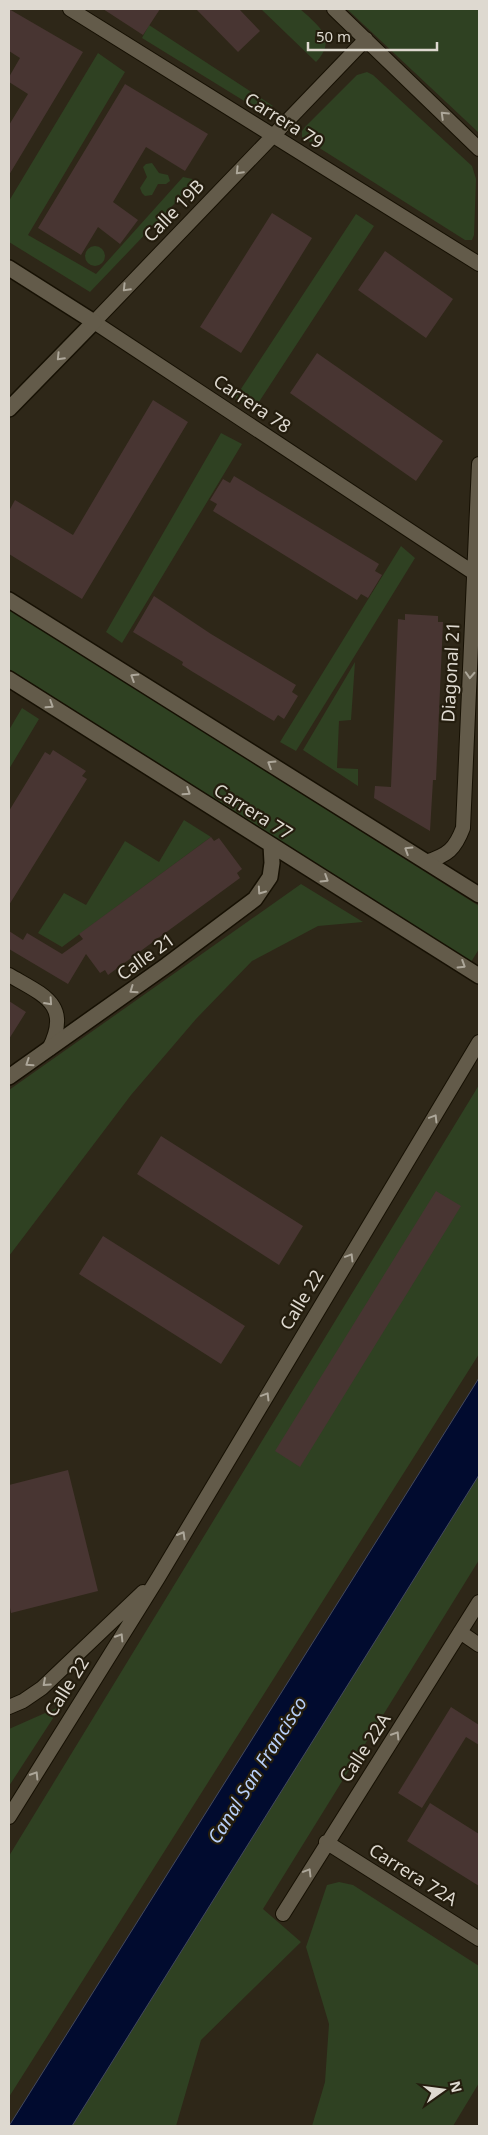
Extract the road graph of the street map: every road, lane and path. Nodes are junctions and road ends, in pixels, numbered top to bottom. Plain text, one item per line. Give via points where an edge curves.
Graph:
1 (70, 9) edge
2 (334, 9) edge
3 (366, 39) junction
4 (273, 136) junction
5 (479, 149) edge
6 (479, 264) edge
7 (9, 268) edge
8 (94, 322) junction
9 (9, 410) edge
10 (479, 464) edge
11 (474, 574) junction
12 (9, 600) edge
13 (9, 679) edge
14 (271, 845) junction
15 (426, 862) junction
16 (479, 895) edge
17 (9, 975) edge
18 (479, 976) edge
19 (479, 1042) edge
20 (49, 1049) junction
21 (9, 1077) edge
22 (158, 1578) junction
23 (479, 1602) edge
24 (460, 1632) junction
25 (479, 1645) edge
26 (9, 1707) edge
27 (9, 1817) edge
28 (326, 1842) junction
29 (283, 1914) dead end
30 (479, 1939) edge

1 - 4 street, Carrera 79
2 - 3 street
3 - 4 street, Calle 19B
5 -> 3 street
4 - 6 street, Carrera 79
4 -> 8 street, Calle 19B
7 - 8 street, Carrera 78
8 -> 9 street, Calle 19B
8 - 11 street, Carrera 78
10 - 11 street, Diagonal 21
11 -> 15 street, Diagonal 21 via 463,828 450,851
15 -> 12 street
13 -> 14 street, Carrera 77
14 -> 18 street, Carrera 77
14 -> 20 street, Calle 21 via 270,877 255,900
15 - 16 street
17 -> 20 street via 48,998 55,1009 58,1020 56,1035
22 -> 19 street, Calle 22
20 -> 21 street, Calle 21
22 -> 26 street, Calle 22 via 42,1688 23,1702
27 -> 22 street, Calle 22
23 - 24 street, Calle 22A
24 - 25 street
28 -> 24 street, Calle 22A
29 -> 28 street, Calle 22A
28 - 30 street, Carrera 72A

